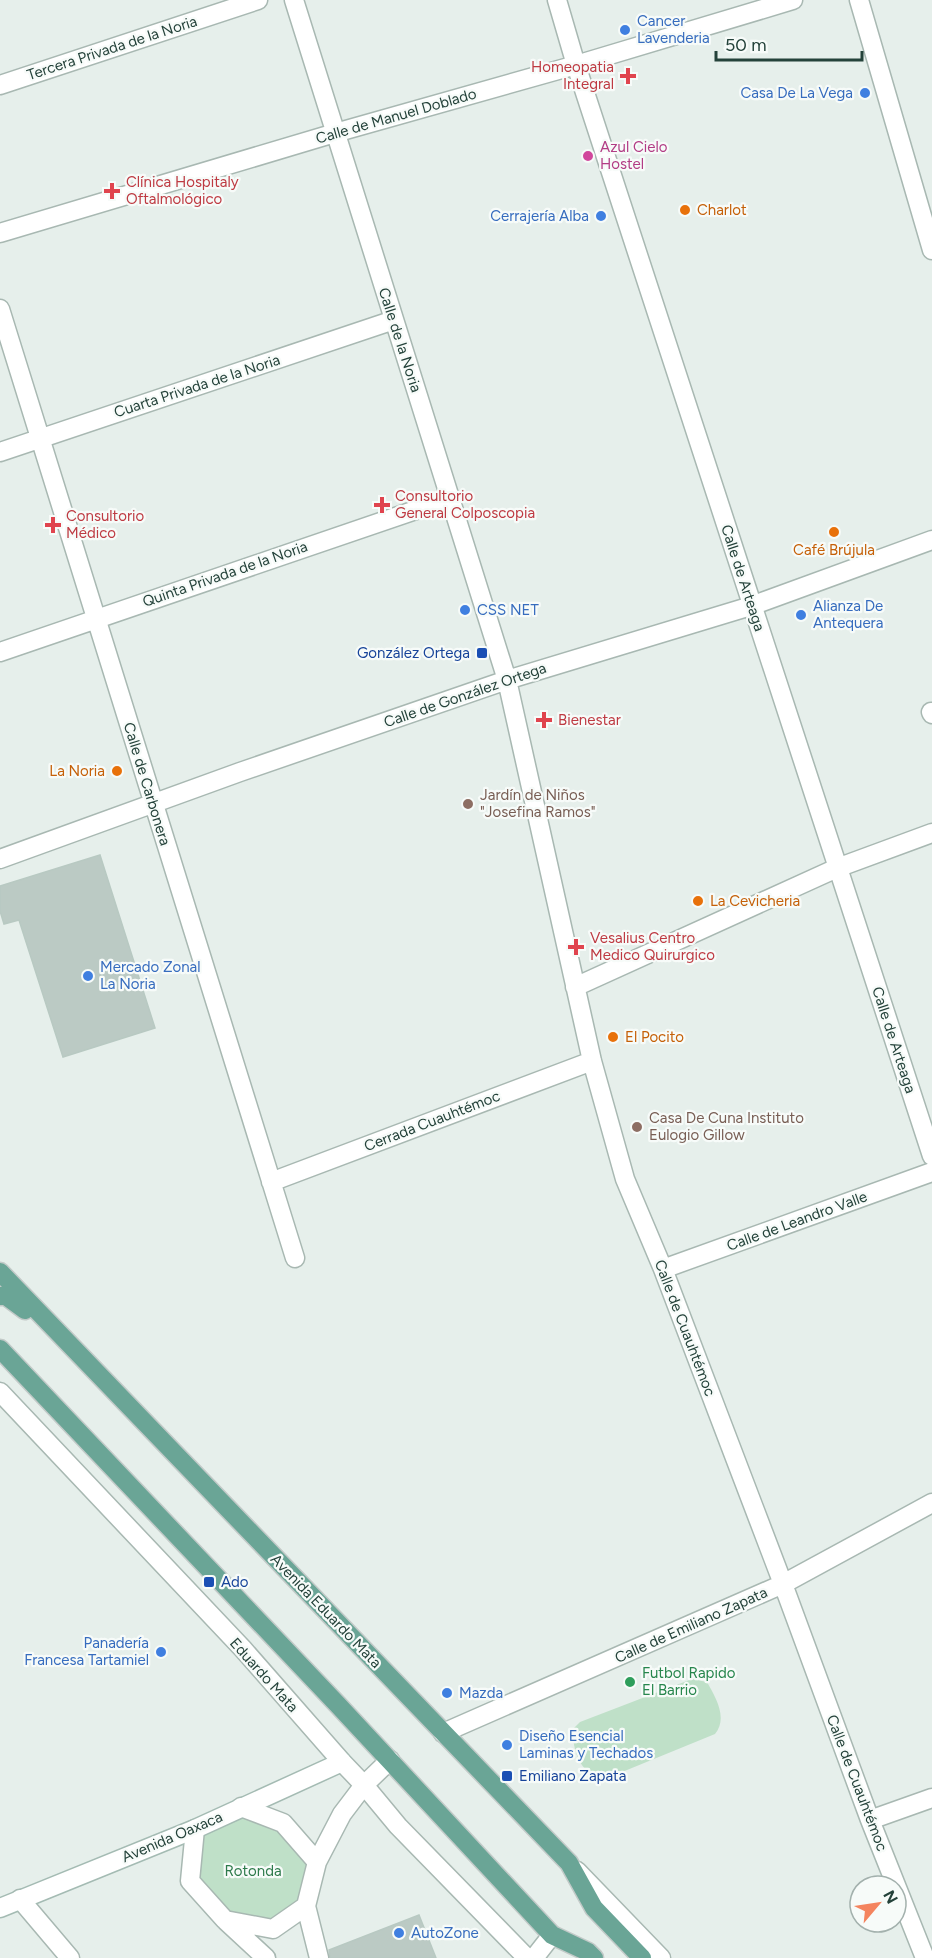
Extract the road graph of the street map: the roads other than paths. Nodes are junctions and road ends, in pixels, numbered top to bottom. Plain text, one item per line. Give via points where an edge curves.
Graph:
1 (258, 0) edge
2 (294, 0) edge
3 (557, 0) edge
4 (793, 0) edge
5 (859, 0) edge
6 (576, 65) junction
7 (0, 85) edge
8 (335, 133) junction
9 (0, 233) edge
10 (932, 250) edge
11 (0, 309) edge
12 (394, 320) junction
13 (39, 438) junction
14 (0, 452) edge
15 (451, 498) junction
16 (932, 540) edge
17 (752, 606) junction
18 (95, 618) junction
19 (0, 652) edge
20 (507, 680) junction
21 (154, 804) junction
22 (932, 833) edge
23 (0, 859) edge
24 (837, 868) junction
25 (575, 987) junction
26 (592, 1061) junction
27 (932, 1156) edge
28 (932, 1172) edge
29 (271, 1182) junction
30 (295, 1258) dead end
31 (663, 1269) junction
32 (0, 1272) edge
33 (0, 1296) edge
34 (0, 1349) edge
35 (103, 1379) junction
36 (0, 1392) edge
37 (932, 1503) edge
38 (783, 1584) junction
39 (442, 1733) junction
40 (390, 1760) junction
41 (342, 1762) junction
42 (364, 1785) junction
43 (932, 1798) edge
44 (241, 1807) junction
45 (870, 1820) junction
46 (195, 1829) junction
47 (317, 1862) junction
48 (569, 1863) junction
49 (20, 1899) junction
50 (306, 1906) junction
51 (0, 1908) edge
52 (225, 1920) junction
53 (552, 1935) junction
54 (70, 1958) edge
55 (267, 1958) edge
56 (319, 1958) edge
57 (527, 1958) edge
58 (534, 1958) edge
59 (575, 1958) edge
60 (594, 1958) edge
61 (642, 1958) edge
62 (661, 1958) edge
63 (925, 1958) edge

1 - 7 street, Tercera Privada de la Noria
2 - 8 street, Calle de la Noria
3 - 6 street, Calle de Arteaga
4 - 6 street, Calle de Manuel Doblado
5 - 10 street
6 - 8 street, Calle de Manuel Doblado
6 - 17 street, Calle de Arteaga
8 - 9 street, Calle de Manuel Doblado
8 - 12 street, Calle de la Noria
11 - 13 street, Calle de Carbonera
12 - 13 street, Cuarta Privada de la Noria
12 - 15 street, Calle de la Noria
13 - 14 street, Cuarta Privada de la Noria
13 - 18 street, Calle de Carbonera
15 - 18 street, Quinta Privada de la Noria
15 - 20 street, Calle de la Noria
16 - 17 street, Calle de González Ortega
17 - 20 street, Calle de González Ortega
17 - 24 street, Calle de Arteaga
18 - 19 street, Quinta Privada de la Noria
18 - 21 street, Calle de Carbonera
20 - 21 street, Calle de González Ortega
20 - 25 street, Calle de Cuauhtémoc
21 - 23 street, Calle de González Ortega
21 - 29 street, Calle de Carbonera
22 - 24 street
24 - 25 street
24 - 27 street, Calle de Arteaga
25 - 26 street, Calle de Cuauhtémoc
26 - 29 street, Cerrada Cuauhtémoc
26 - 31 street, Calle de Cuauhtémoc via 625,1179
28 - 31 street, Calle de Leandro Valle
29 - 30 street, Calle de Carbonera
31 - 38 street, Calle de Cuauhtémoc
32 - 35 main road, Avenida Eduardo Mata
33 - 35 main road via 22,1307 74,1365
34 - 40 main road
35 - 39 main road, Avenida Eduardo Mata
36 - 41 street, Eduardo Mata via 243,1649
37 - 38 street, Calle de Emiliano Zapata
38 - 39 street, Calle de Emiliano Zapata
38 - 45 street, Calle de Cuauhtémoc
39 - 48 main road, Avenida Eduardo Mata
40 - 42 street
40 - 53 main road
41 - 42 street, Eduardo Mata
41 - 44 street, Avenida Oaxaca
42 - 47 street via 342,1814
42 - 57 street, Eduardo Mata via 398,1826
43 - 45 street
44 - 46 street, Avenida Oaxaca
44 - 47 street via 283,1823
45 - 63 street, Calle de Cuauhtémoc
46 - 49 street, Avenida Oaxaca
46 - 52 street via 190,1881
47 - 50 street
48 - 61 main road, Avenida Eduardo Mata via 594,1908
48 - 62 street
49 - 51 street, Avenida Oaxaca
49 - 54 street
50 - 52 street via 273,1929
50 - 56 street
52 - 55 street
53 - 58 street
53 - 59 street
53 - 60 main road

